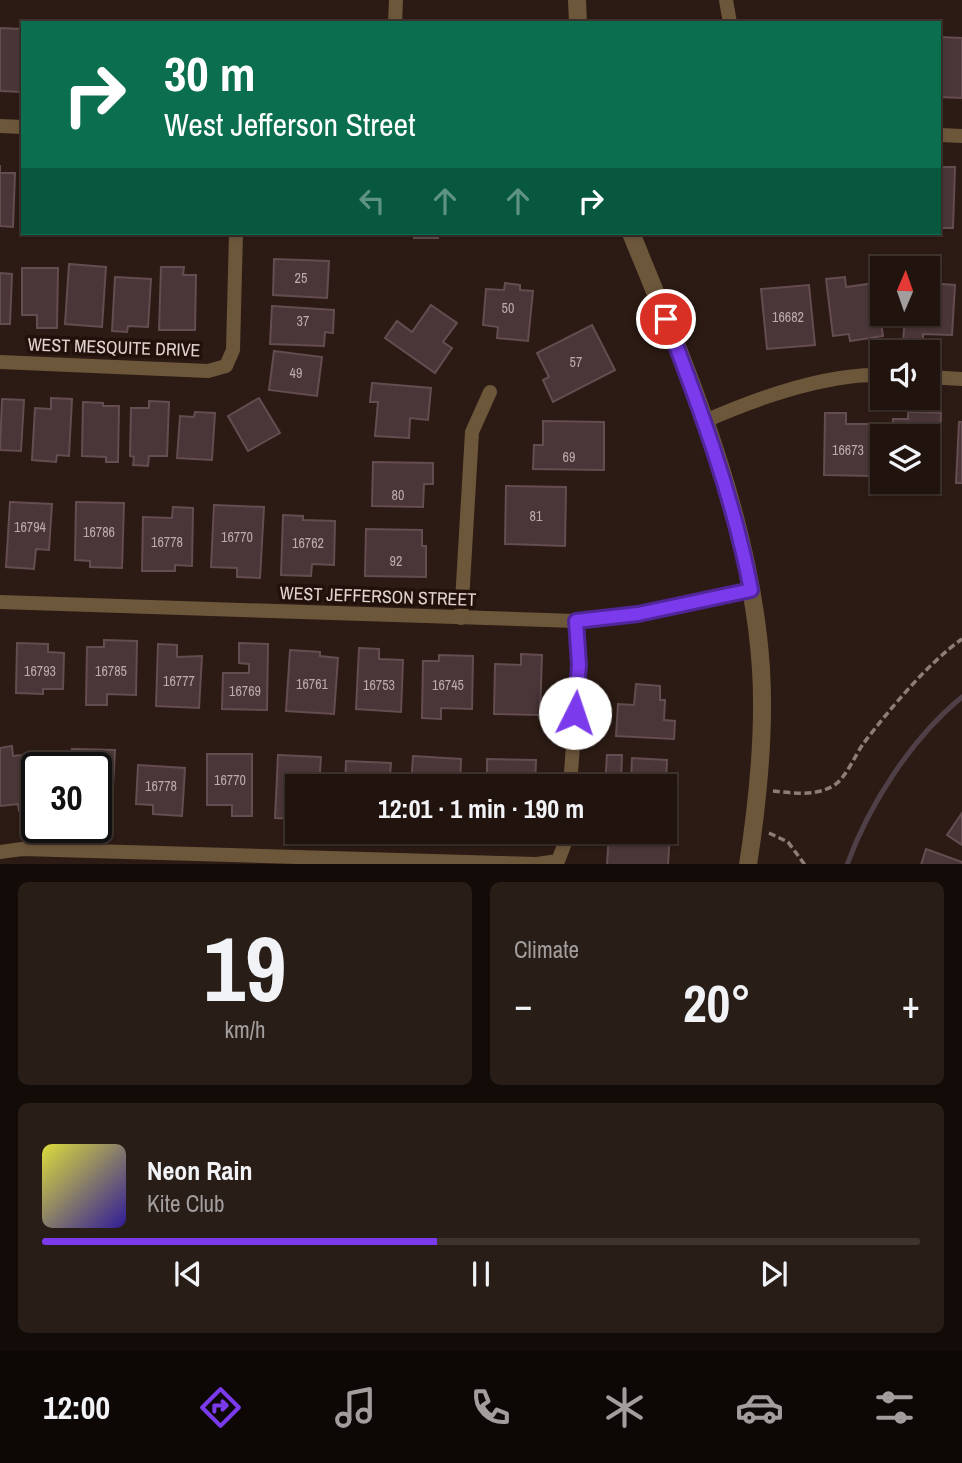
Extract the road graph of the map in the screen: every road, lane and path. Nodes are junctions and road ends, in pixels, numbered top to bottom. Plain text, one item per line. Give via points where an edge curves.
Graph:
1 (396, 0) edge
2 (577, 0) edge
3 (726, 0) edge
4 (395, 21) edge
5 (578, 21) edge
6 (730, 21) edge
7 (0, 126) edge
8 (21, 127) edge
9 (941, 135) edge
10 (962, 136) edge
11 (236, 235) edge
12 (632, 235) edge
13 (0, 362) edge
14 (870, 376) edge
15 (940, 378) edge
16 (962, 379) edge
17 (490, 392) dead end
18 (705, 421) junction
19 (751, 590) junction
20 (0, 602) edge
21 (461, 618) junction
22 (576, 621) junction
23 (962, 639) edge
24 (571, 774) edge
25 (757, 789) junction
26 (754, 826) junction
27 (564, 844) edge
28 (0, 852) edge
29 (457, 863) edge
30 (748, 864) edge
31 (805, 864) edge

1 - 4 street
2 - 5 street
3 - 6 street
7 - 8 street
9 - 10 street
11 - 13 street, WEST MESQUITE DRIVE via 233,350 226,366 208,371
12 - 18 street
14 - 18 street via 812,383
15 - 16 street
17 - 21 street via 472,432
18 - 19 street via 742,543
19 - 22 street, WEST JEFFERSON STREET via 638,614
19 - 25 street via 761,668
20 - 21 street, WEST JEFFERSON STREET
21 - 22 street, WEST JEFFERSON STREET
22 - 24 street via 579,665
23 - 25 path via 907,692 838,783 809,793
25 - 26 street
26 - 30 street
26 - 31 path via 788,842
27 - 29 street via 558,860 537,864
28 - 29 street via 22,849

